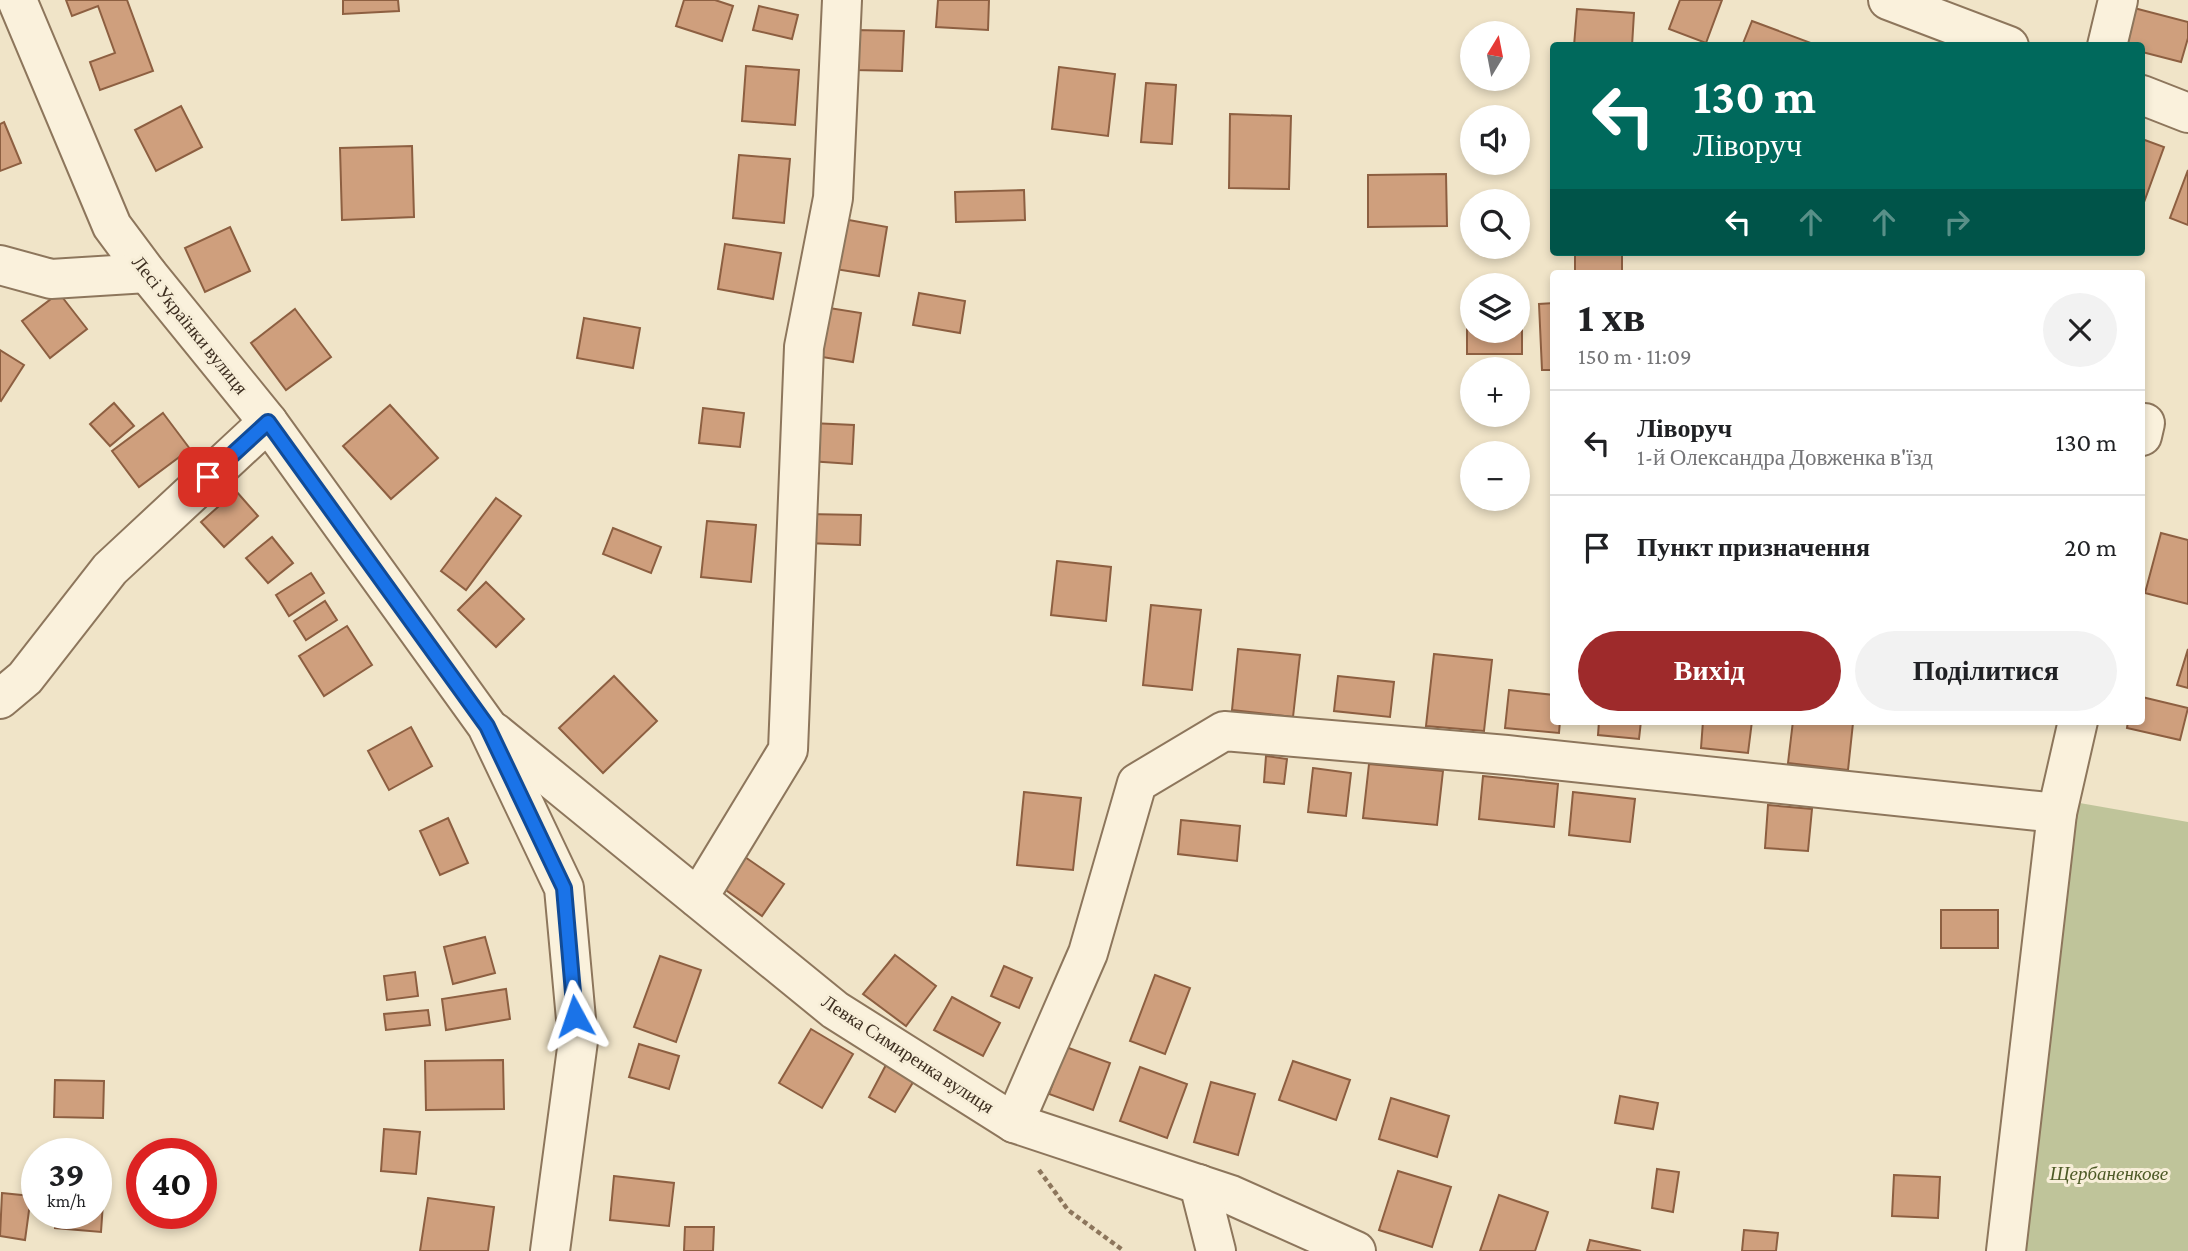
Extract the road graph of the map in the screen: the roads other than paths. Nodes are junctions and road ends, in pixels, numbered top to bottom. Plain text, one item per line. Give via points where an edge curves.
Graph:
1 (17, 0) edge
2 (842, 0) edge
3 (1888, 0) edge
4 (2118, 0) edge
5 (1998, 42) edge
6 (2108, 42) edge
7 (2145, 96) edge
8 (2188, 113) edge
9 (0, 265) edge
10 (147, 273) junction
11 (268, 422) junction
12 (0, 699) edge
13 (2077, 725) edge
14 (487, 726) junction
15 (2057, 813) junction
16 (698, 898) junction
17 (1014, 1123) junction
18 (1199, 1184) junction
19 (550, 1251) edge
20 (1216, 1251) edge
21 (1356, 1251) edge
22 (2006, 1251) edge

1 - 10 street, Лесі Українки вулиця via 111,226
2 - 16 street via 833,198 804,347 788,750
3 - 5 street
4 - 6 street
7 - 8 street
9 - 10 street via 51,279
10 - 11 street, Лесі Українки вулиця
11 - 12 street via 110,569 25,678
11 - 14 street, Лесі Українки вулиця
13 - 15 street
14 - 16 street, Левка Симиренка вулиця
14 - 19 street, Лесі Українки вулиця via 564,888 578,1041
15 - 17 street via 1507,755 1224,731 1138,783 1088,953
15 - 22 street
16 - 17 street, Левка Симиренка вулиця via 835,1010
17 - 18 street, Левка Симиренка вулиця
18 - 20 street
18 - 21 street, Левка Симиренка вулиця

